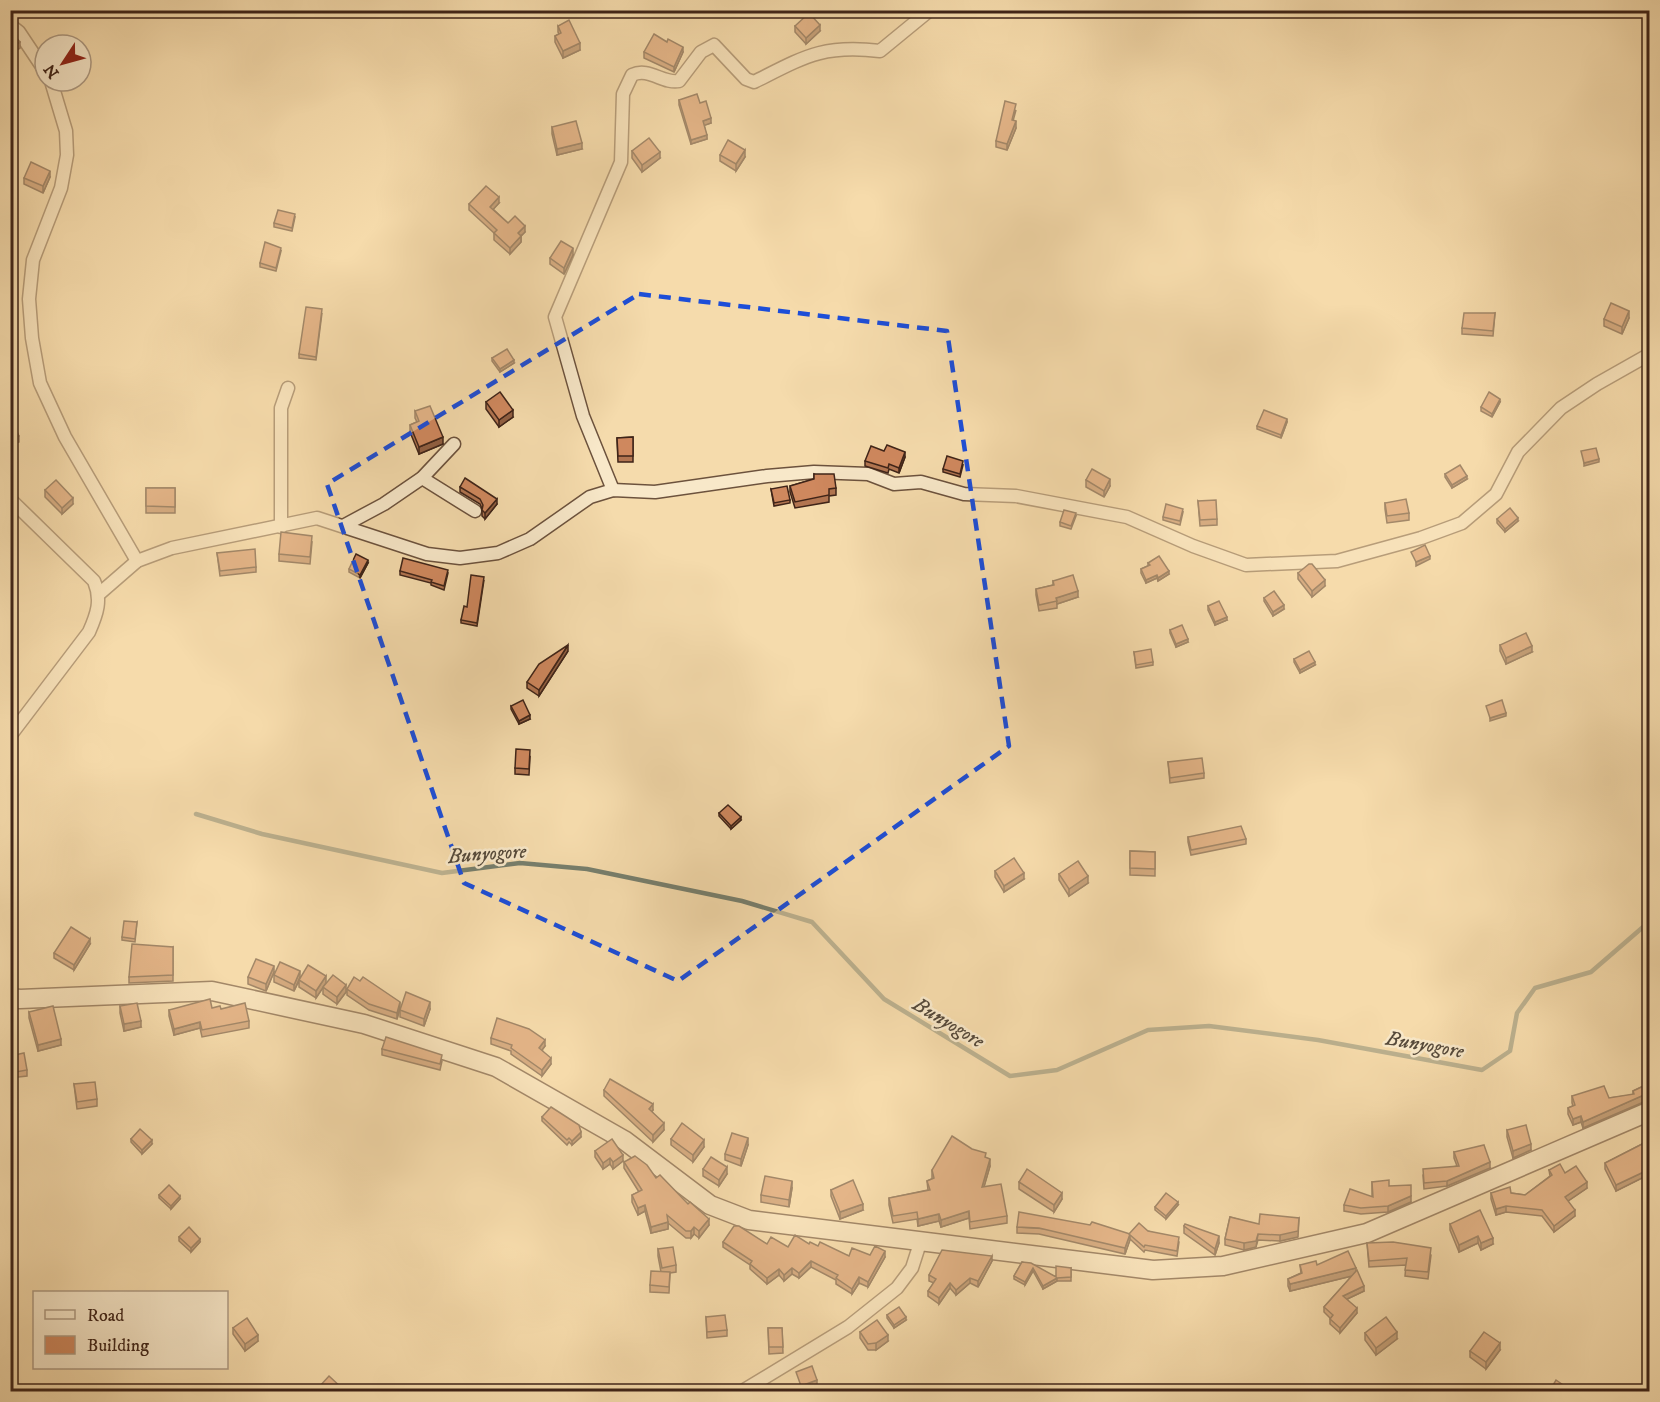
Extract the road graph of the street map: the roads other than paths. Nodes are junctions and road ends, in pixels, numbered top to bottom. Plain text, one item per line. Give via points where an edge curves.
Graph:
1 (930, 10) edge
2 (10, 25) edge
3 (33, 53) edge
4 (55, 93) edge
5 (1650, 354) edge
6 (288, 388) dead end
7 (454, 444) dead end
8 (422, 478) junction
9 (613, 490) junction
10 (10, 499) edge
11 (475, 511) dead end
12 (343, 525) junction
13 (281, 527) junction
14 (137, 561) junction
15 (99, 594) junction
16 (10, 736) edge
17 (10, 998) edge
18 (1650, 1111) edge
19 (921, 1240) junction
20 (741, 1392) edge

1 - 9 street via 880,51 828,49 754,82 746,79 714,45 701,52 680,81 637,72 632,75 623,94 621,162 555,317 583,416
2 - 3 street
4 - 14 street via 66,131 67,155 61,188 33,260 29,299 32,338 40,383 65,437
5 - 9 street via 1561,408 1518,452 1496,494 1462,523 1337,561 1246,565 1127,517 1016,496 964,494 921,482 894,484 868,474 842,471 767,476 655,492
6 - 13 street via 281,408
7 - 8 street
8 - 11 street
8 - 12 street
9 - 12 street via 590,497 498,553 460,558 427,554
10 - 15 street via 94,581
12 - 13 street via 317,518
13 - 14 street via 172,549
14 - 15 street
15 - 16 street via 89,632
17 - 19 main road via 212,991 364,1024 496,1068 624,1140 710,1205 749,1220
18 - 19 main road via 1367,1233 1223,1266 1153,1270
19 - 20 street via 912,1268 897,1288 848,1327

